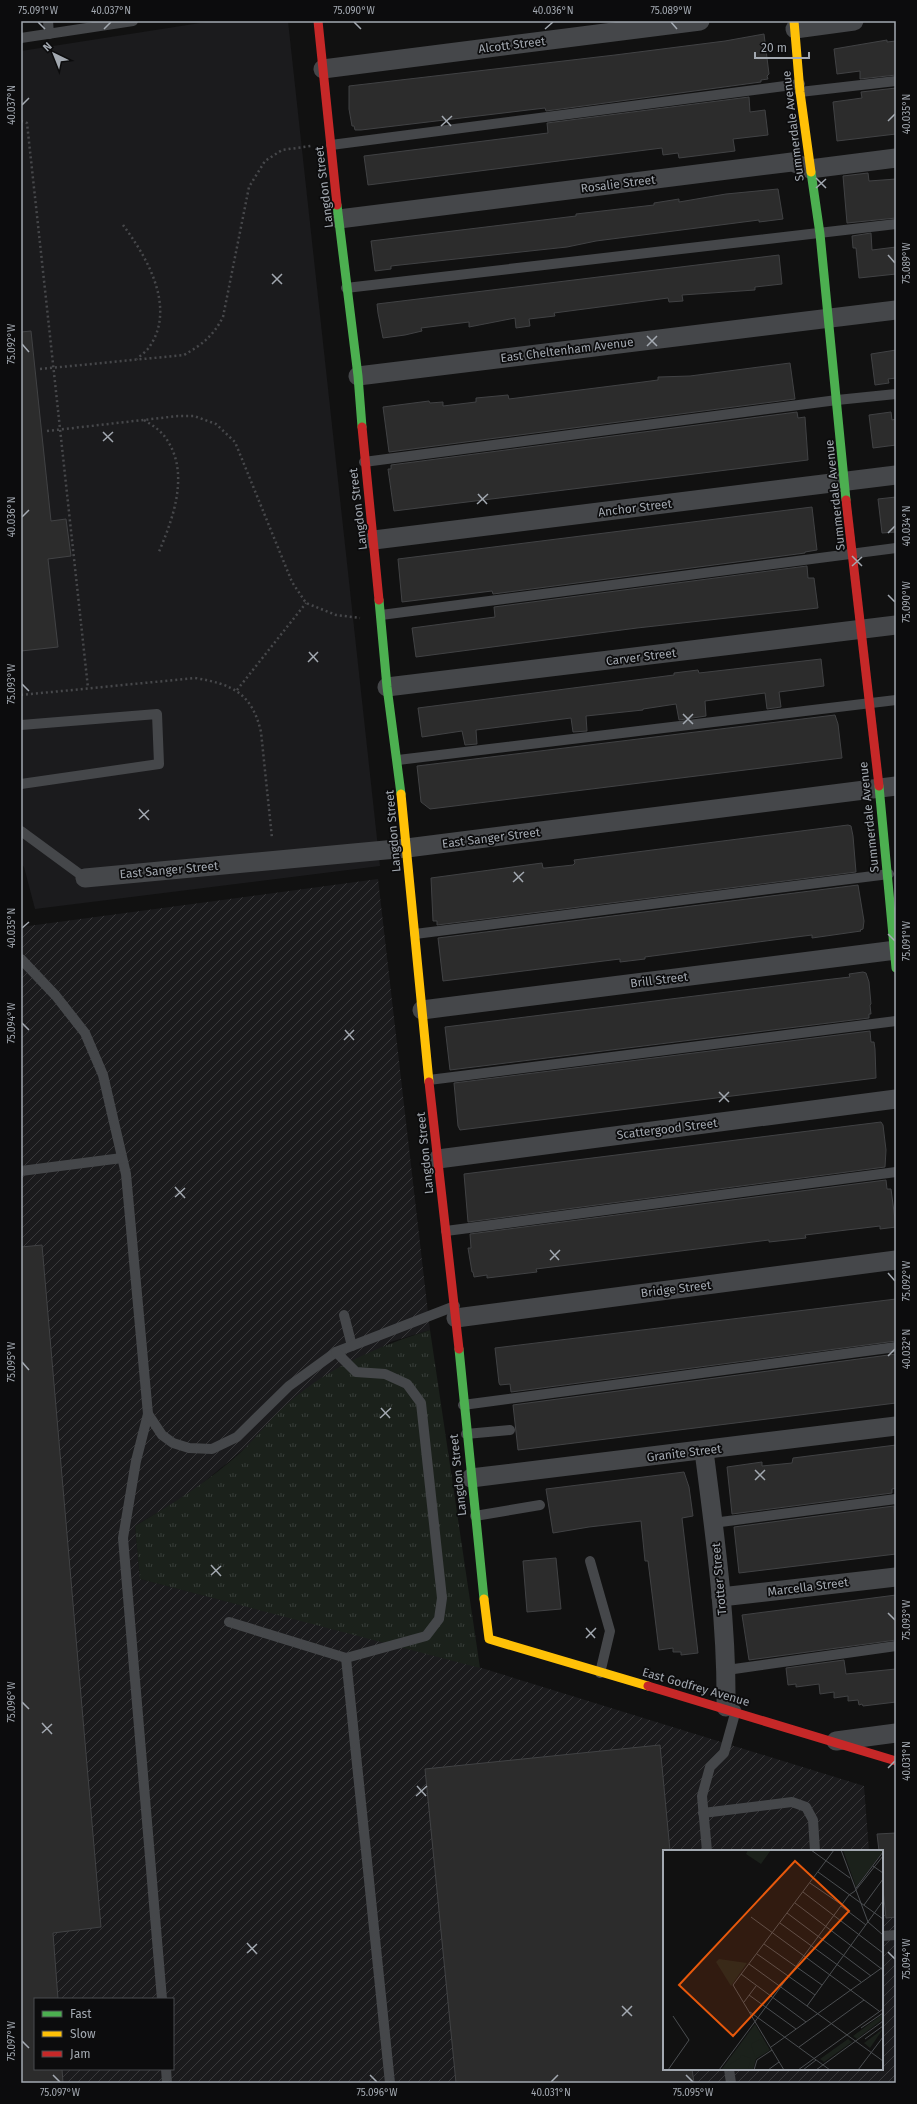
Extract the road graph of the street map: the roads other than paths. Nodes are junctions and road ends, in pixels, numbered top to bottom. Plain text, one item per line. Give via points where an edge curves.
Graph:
1 (48, 21) edge
2 (133, 21) edge
3 (318, 21) edge
4 (700, 21) edge
5 (854, 21) edge
6 (795, 25) edge
7 (50, 34) junction
8 (21, 38) edge
9 (324, 68) junction
10 (896, 81) edge
11 (800, 88) junction
12 (331, 145) junction
13 (896, 158) edge
14 (810, 169) junction
15 (340, 219) junction
16 (896, 224) edge
17 (820, 234) junction
18 (346, 288) junction
19 (896, 310) edge
20 (829, 318) junction
21 (358, 376) junction
22 (896, 394) edge
23 (837, 400) junction
24 (364, 462) junction
25 (896, 475) edge
26 (844, 482) junction
27 (374, 540) junction
28 (896, 548) edge
29 (853, 553) junction
30 (381, 615) junction
31 (896, 626) edge
32 (860, 630) junction
33 (387, 687) junction
34 (896, 700) edge
35 (869, 703) junction
36 (21, 725) edge
37 (398, 760) junction
38 (21, 784) edge
39 (888, 787) edge
40 (21, 831) edge
41 (407, 848) junction
42 (892, 874) edge
43 (85, 878) joint
44 (415, 934) junction
45 (895, 956) edge
46 (21, 959) edge
47 (422, 1010) junction
48 (896, 1021) edge
49 (429, 1080) junction
50 (896, 1099) edge
51 (122, 1158) junction
52 (438, 1159) junction
53 (21, 1171) edge
54 (896, 1172) edge
55 (446, 1231) junction
56 (896, 1260) edge
57 (455, 1312) junction
58 (344, 1315) dead end
59 (352, 1346) junction
60 (896, 1347) edge
61 (336, 1352) junction
62 (463, 1405) junction
63 (148, 1414) junction
64 (896, 1426) edge
65 (510, 1430) dead end
66 (466, 1434) junction
67 (704, 1451) junction
68 (471, 1478) junction
69 (896, 1499) edge
70 (540, 1505) dead end
71 (474, 1516) junction
72 (714, 1523) junction
73 (590, 1561) dead end
74 (896, 1576) edge
75 (721, 1597) junction
76 (229, 1622) dead end
77 (489, 1639) joint
78 (896, 1646) edge
79 (346, 1658) junction
80 (727, 1670) junction
81 (600, 1673) junction
82 (731, 1709) junction
83 (896, 1733) edge
84 (836, 1741) junction
85 (896, 1761) edge
86 (703, 1813) junction
87 (707, 1850) edge
88 (815, 1850) edge
89 (896, 1934) edge
90 (883, 1936) edge
91 (162, 1998) edge
92 (166, 2070) edge
93 (730, 2070) edge
94 (167, 2083) edge
95 (390, 2083) edge
96 (731, 2083) edge

1 - 7 lane
2 - 7 lane
3 - 9 street, Langdon Street
4 - 9 street, Alcott Street
5 - 6 street
6 - 11 street, Summerdale Avenue
7 - 8 lane
9 - 12 street, Langdon Street
10 - 11 lane
11 - 12 lane
11 - 14 street, Summerdale Avenue
12 - 15 street, Langdon Street
13 - 14 street, Rosalie Street
14 - 15 street, Rosalie Street via 792,162
14 - 17 street, Summerdale Avenue
15 - 18 street, Langdon Street
16 - 17 lane
17 - 18 lane
17 - 20 street, Summerdale Avenue
18 - 21 street, Langdon Street
19 - 20 street, East Cheltenham Avenue
20 - 21 street, East Cheltenham Avenue
20 - 23 street, Summerdale Avenue
21 - 24 street, Langdon Street
22 - 23 lane
23 - 24 lane
23 - 26 street, Summerdale Avenue
24 - 27 street, Langdon Street
25 - 26 street, Anchor Street
26 - 27 street, Anchor Street
26 - 29 street, Summerdale Avenue
27 - 30 street, Langdon Street
28 - 29 lane
29 - 30 lane
29 - 32 street, Summerdale Avenue
30 - 33 street, Langdon Street
31 - 32 street, Carver Street
32 - 33 street, Carver Street
32 - 35 street, Summerdale Avenue
33 - 37 street, Langdon Street
34 - 35 lane
35 - 37 lane
35 - 39 street, Summerdale Avenue
36 - 38 lane via 157,714 159,764
37 - 41 street, Langdon Street
39 - 41 street, East Sanger Street
39 - 42 street, Summerdale Avenue
40 - 43 lane
41 - 43 street, East Sanger Street
41 - 44 street, Langdon Street
42 - 44 lane
42 - 45 street, Summerdale Avenue
44 - 47 street, Langdon Street
45 - 47 street, Brill Street
46 - 51 lane via 86,1033 103,1075
47 - 49 street, Langdon Street
48 - 49 lane
49 - 52 street, Langdon Street
50 - 52 street, Scattergood Street
51 - 53 lane
51 - 63 lane via 126,1174
52 - 55 street, Langdon Street
54 - 55 lane
55 - 57 street, Langdon Street
56 - 57 street, Bridge Street
57 - 59 lane
57 - 62 street, Langdon Street
58 - 59 lane
59 - 61 lane
60 - 62 lane
61 - 63 lane via 289,1386 237,1437 212,1449 189,1448 173,1443 162,1435
61 - 79 lane via 356,1372 384,1374 407,1384 421,1403 442,1598 439,1619 426,1636
62 - 66 street, Langdon Street
63 - 91 lane via 136,1461 123,1538
64 - 67 street, Granite Street
65 - 66 lane
66 - 68 street, Langdon Street
67 - 68 street, Granite Street
67 - 72 street, Trotter Street
68 - 71 street, Langdon Street
69 - 72 lane
70 - 71 lane
71 - 77 street, Langdon Street
72 - 75 street, Trotter Street
73 - 81 lane via 610,1631
74 - 75 street, Marcella Street
75 - 80 street, Trotter Street
76 - 79 lane
77 - 81 street, East Godfrey Avenue
78 - 80 lane
79 - 95 lane
80 - 82 street, Trotter Street
81 - 82 street, East Godfrey Avenue
82 - 84 street, East Godfrey Avenue
82 - 86 lane via 724,1753 710,1767 702,1796
83 - 84 street
84 - 85 street, East Godfrey Avenue
86 - 87 lane
86 - 88 lane via 792,1802 806,1807 813,1820
89 - 90 lane
92 - 94 lane
93 - 96 lane

